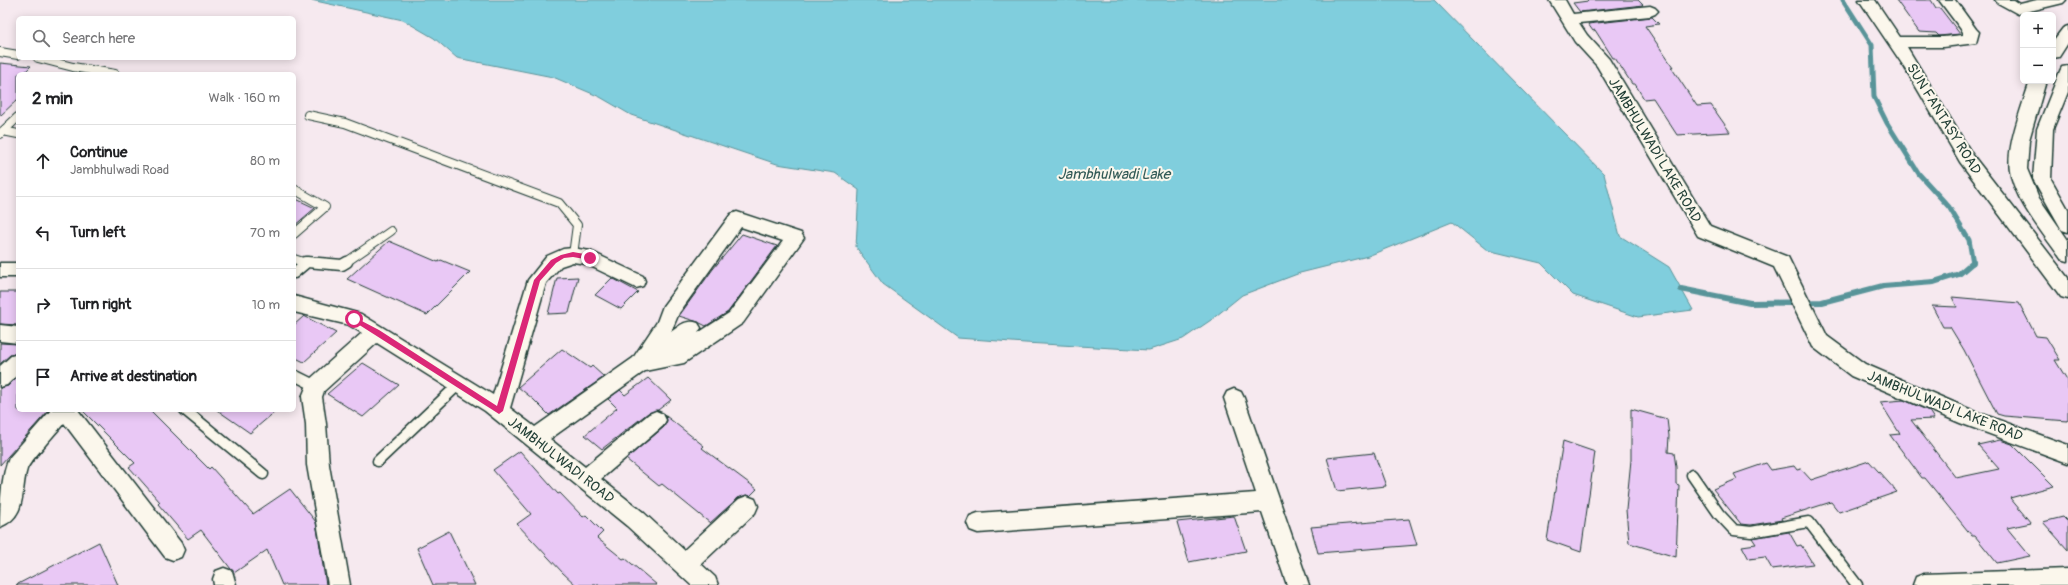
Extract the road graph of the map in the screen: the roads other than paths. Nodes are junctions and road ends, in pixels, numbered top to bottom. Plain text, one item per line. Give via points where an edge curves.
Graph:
1 (1557, 0) edge
2 (1867, 0) edge
3 (1947, 0) edge
4 (2003, 0) edge
5 (2058, 0) edge
6 (1650, 11) dead end
7 (1569, 19) junction
8 (2068, 31) edge
9 (1896, 42) junction
10 (2056, 49) edge
11 (0, 52) edge
12 (16, 55) edge
13 (46, 60) edge
14 (73, 67) junction
15 (2068, 71) edge
16 (68, 72) edge
17 (103, 72) edge
18 (2037, 84) edge
19 (308, 116) dead end
20 (16, 119) edge
21 (0, 121) edge
22 (11, 124) junction
23 (1, 132) edge
24 (16, 134) edge
25 (296, 190) edge
26 (2068, 225) edge
27 (391, 231) dead end
28 (296, 232) edge
29 (2068, 254) edge
30 (573, 255) junction
31 (296, 259) edge
32 (307, 262) junction
33 (0, 270) edge
34 (16, 270) edge
35 (296, 271) edge
36 (636, 281) dead end
37 (2068, 292) edge
38 (296, 304) edge
39 (691, 328) dead end
40 (376, 332) junction
41 (0, 333) edge
42 (16, 335) edge
43 (16, 364) edge
44 (640, 364) junction
45 (296, 376) edge
46 (0, 379) edge
47 (459, 384) junction
48 (316, 386) junction
49 (1234, 398) dead end
50 (499, 411) junction
51 (61, 412) edge
52 (68, 412) edge
53 (187, 412) edge
54 (656, 420) dead end
55 (534, 439) junction
56 (2068, 454) edge
57 (378, 461) dead end
58 (264, 474) dead end
59 (1692, 475) dead end
60 (585, 480) junction
61 (1270, 502) junction
62 (747, 506) dead end
63 (0, 517) edge
64 (978, 523) dead end
65 (173, 550) dead end
66 (685, 564) junction
67 (2068, 580) edge
68 (1958, 584) edge
69 (339, 585) edge
70 (707, 585) edge
71 (1298, 585) edge
72 (1857, 585) edge
73 (1924, 585) edge

1 - 7 street, JAMBHULWADI LAKE ROAD
2 - 9 street, SUN FANTASY ROAD
3 - 9 street via 1972,32 1970,39
4 - 5 street via 2018,9
6 - 7 street
7 - 56 street, JAMBHULWADI LAKE ROAD via 1581,38 1604,63 1704,231 1781,262 1820,341 1858,370 1967,417
8 - 10 street
9 - 37 street, SUN FANTASY ROAD via 1966,158
11 - 12 lane
13 - 14 lane
14 - 16 lane
14 - 17 lane
15 - 26 street via 2045,129 2042,179
18 - 29 street via 2021,140 2018,169 2031,201
19 - 30 lane via 345,123 559,203 577,225
20 - 22 lane
21 - 22 lane
22 - 23 lane
23 - 24 lane
25 - 28 lane via 325,207
27 - 32 lane via 342,265
30 - 36 street via 590,258
30 - 50 street via 563,256 554,261 537,280
31 - 32 lane
32 - 35 lane
33 - 34 street
38 - 40 street, JAMBHULWADI ROAD via 354,319
39 - 44 street
40 - 47 street, JAMBHULWADI ROAD
40 - 48 street
41 - 42 street
43 - 46 street
44 - 44 street via 677,357 736,318 795,238 737,219 670,311 666,324
44 - 55 street
45 - 48 lane
47 - 50 street, JAMBHULWADI ROAD
47 - 57 lane
48 - 69 street via 312,397 318,464
49 - 61 street
50 - 55 street, JAMBHULWADI ROAD
51 - 63 street via 17,465 10,503
52 - 65 street
53 - 58 lane
54 - 60 street
55 - 60 street, JAMBHULWADI ROAD
59 - 72 lane via 1719,514 1734,530 1751,532 1809,522
60 - 66 street, JAMBHULWADI ROAD via 635,519
61 - 64 street
61 - 71 street
62 - 66 street
66 - 70 street, JAMBHULWADI ROAD
67 - 68 street
68 - 73 street

